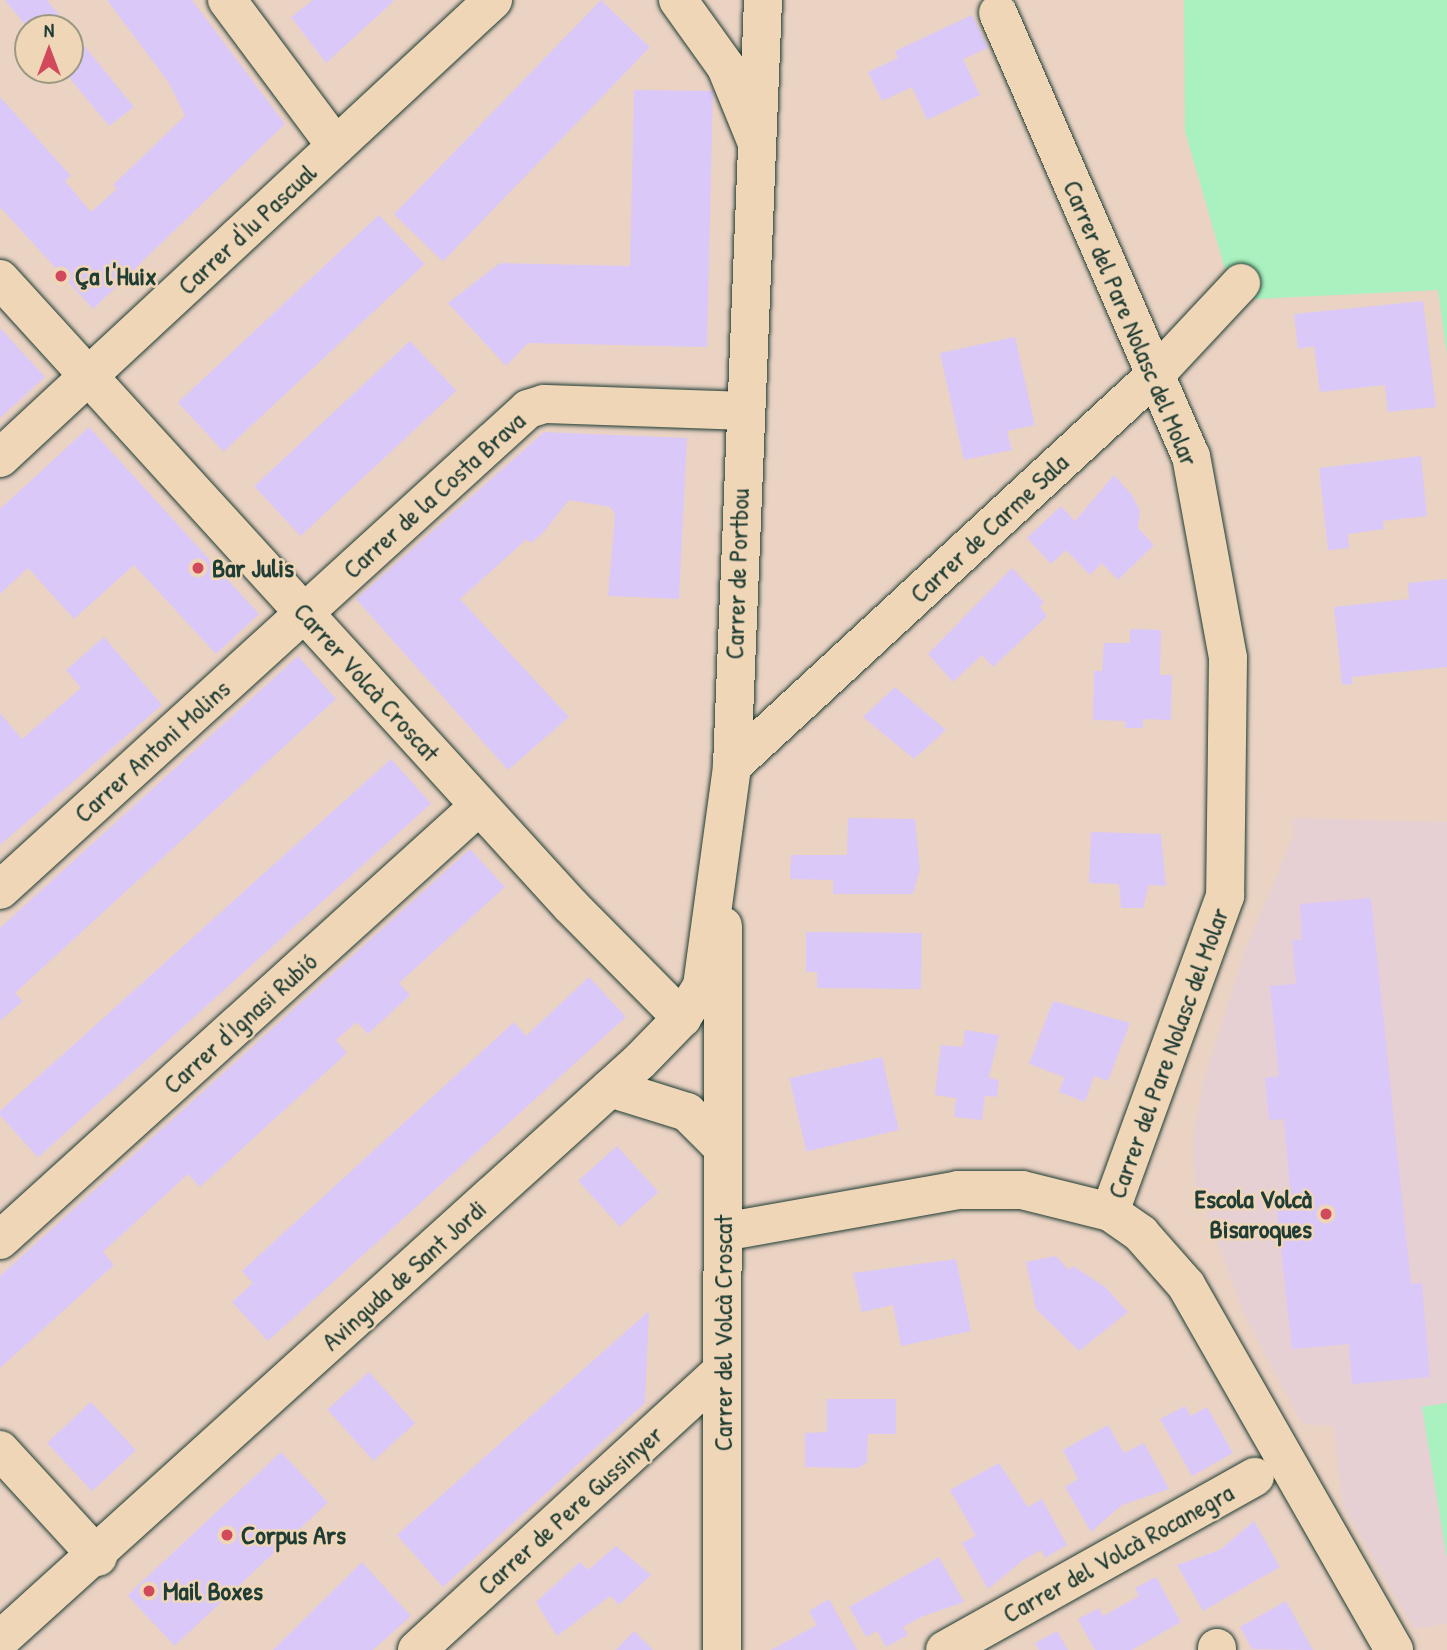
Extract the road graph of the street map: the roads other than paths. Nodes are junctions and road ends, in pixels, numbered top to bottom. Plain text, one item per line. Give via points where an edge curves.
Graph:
1 (227, 0) edge
2 (493, 0) edge
3 (678, 0) edge
4 (763, 0) edge
5 (998, 13) dead end
6 (756, 141) junction
7 (336, 146) junction
8 (0, 279) edge
9 (1241, 283) dead end
10 (1155, 375) junction
11 (89, 377) junction
12 (742, 411) junction
13 (0, 458) edge
14 (304, 612) junction
15 (732, 766) junction
16 (479, 806) junction
17 (723, 860) junction
18 (0, 890) edge
19 (682, 1018) junction
20 (610, 1088) junction
21 (723, 1148) junction
22 (1110, 1212) junction
23 (723, 1232) junction
24 (0, 1240) edge
25 (722, 1371) junction
26 (0, 1450) edge
27 (1255, 1477) dead end
28 (98, 1557) junction
29 (0, 1640) edge
30 (1393, 1648) edge
31 (417, 1650) edge
32 (722, 1650) edge
33 (945, 1650) edge

1 - 7 street
2 - 7 street, Carrer d'Iu Pascual
3 - 6 street via 726,67
4 - 6 street, Carrer de Portbou
5 - 10 street, Carrer del Pare Nolasc del Molar
6 - 12 street, Carrer de Portbou
7 - 11 street, Carrer d'Iu Pascual
8 - 11 street, Carrer Volcà Croscat
9 - 10 street, Carrer de Carme Sala
10 - 15 street, Carrer de Carme Sala
10 - 22 street, Carrer del Pare Nolasc del Molar via 1191,456 1228,658 1227,874 1219,921
11 - 13 street, Carrer d'Iu Pascual
11 - 14 street, Carrer Volcà Croscat
12 - 14 street, Carrer de la Costa Brava via 544,404 528,409
12 - 15 street, Carrer de Portbou
14 - 16 street, Carrer Volcà Croscat
14 - 18 street, Carrer Antoni Molins
15 - 17 street, Carrer de Portbou
16 - 19 street, Carrer Volcà Croscat
16 - 24 street, Carrer d'Ignasi Rubió
17 - 19 street, Avinguda de Sant Jordi via 712,949 702,986
17 - 21 street, Carrer de Portbou
19 - 20 street, Avinguda de Sant Jordi
20 - 21 street via 687,1112
20 - 28 street, Avinguda de Sant Jordi
21 - 23 street, Carrer del Volcà Croscat
22 - 23 street, Carrer del Pare Nolasc del Molar via 1022,1190 958,1190
22 - 30 street, Carrer del Pare Nolasc del Molar via 1141,1234 1186,1285
23 - 25 street, Carrer del Volcà Croscat
25 - 31 street, Carrer de Pere Gussinyer
25 - 32 street, Carrer del Volcà Croscat
26 - 28 street
27 - 33 street, Carrer del Volcà Rocanegra
28 - 29 street, Avinguda de Sant Jordi

